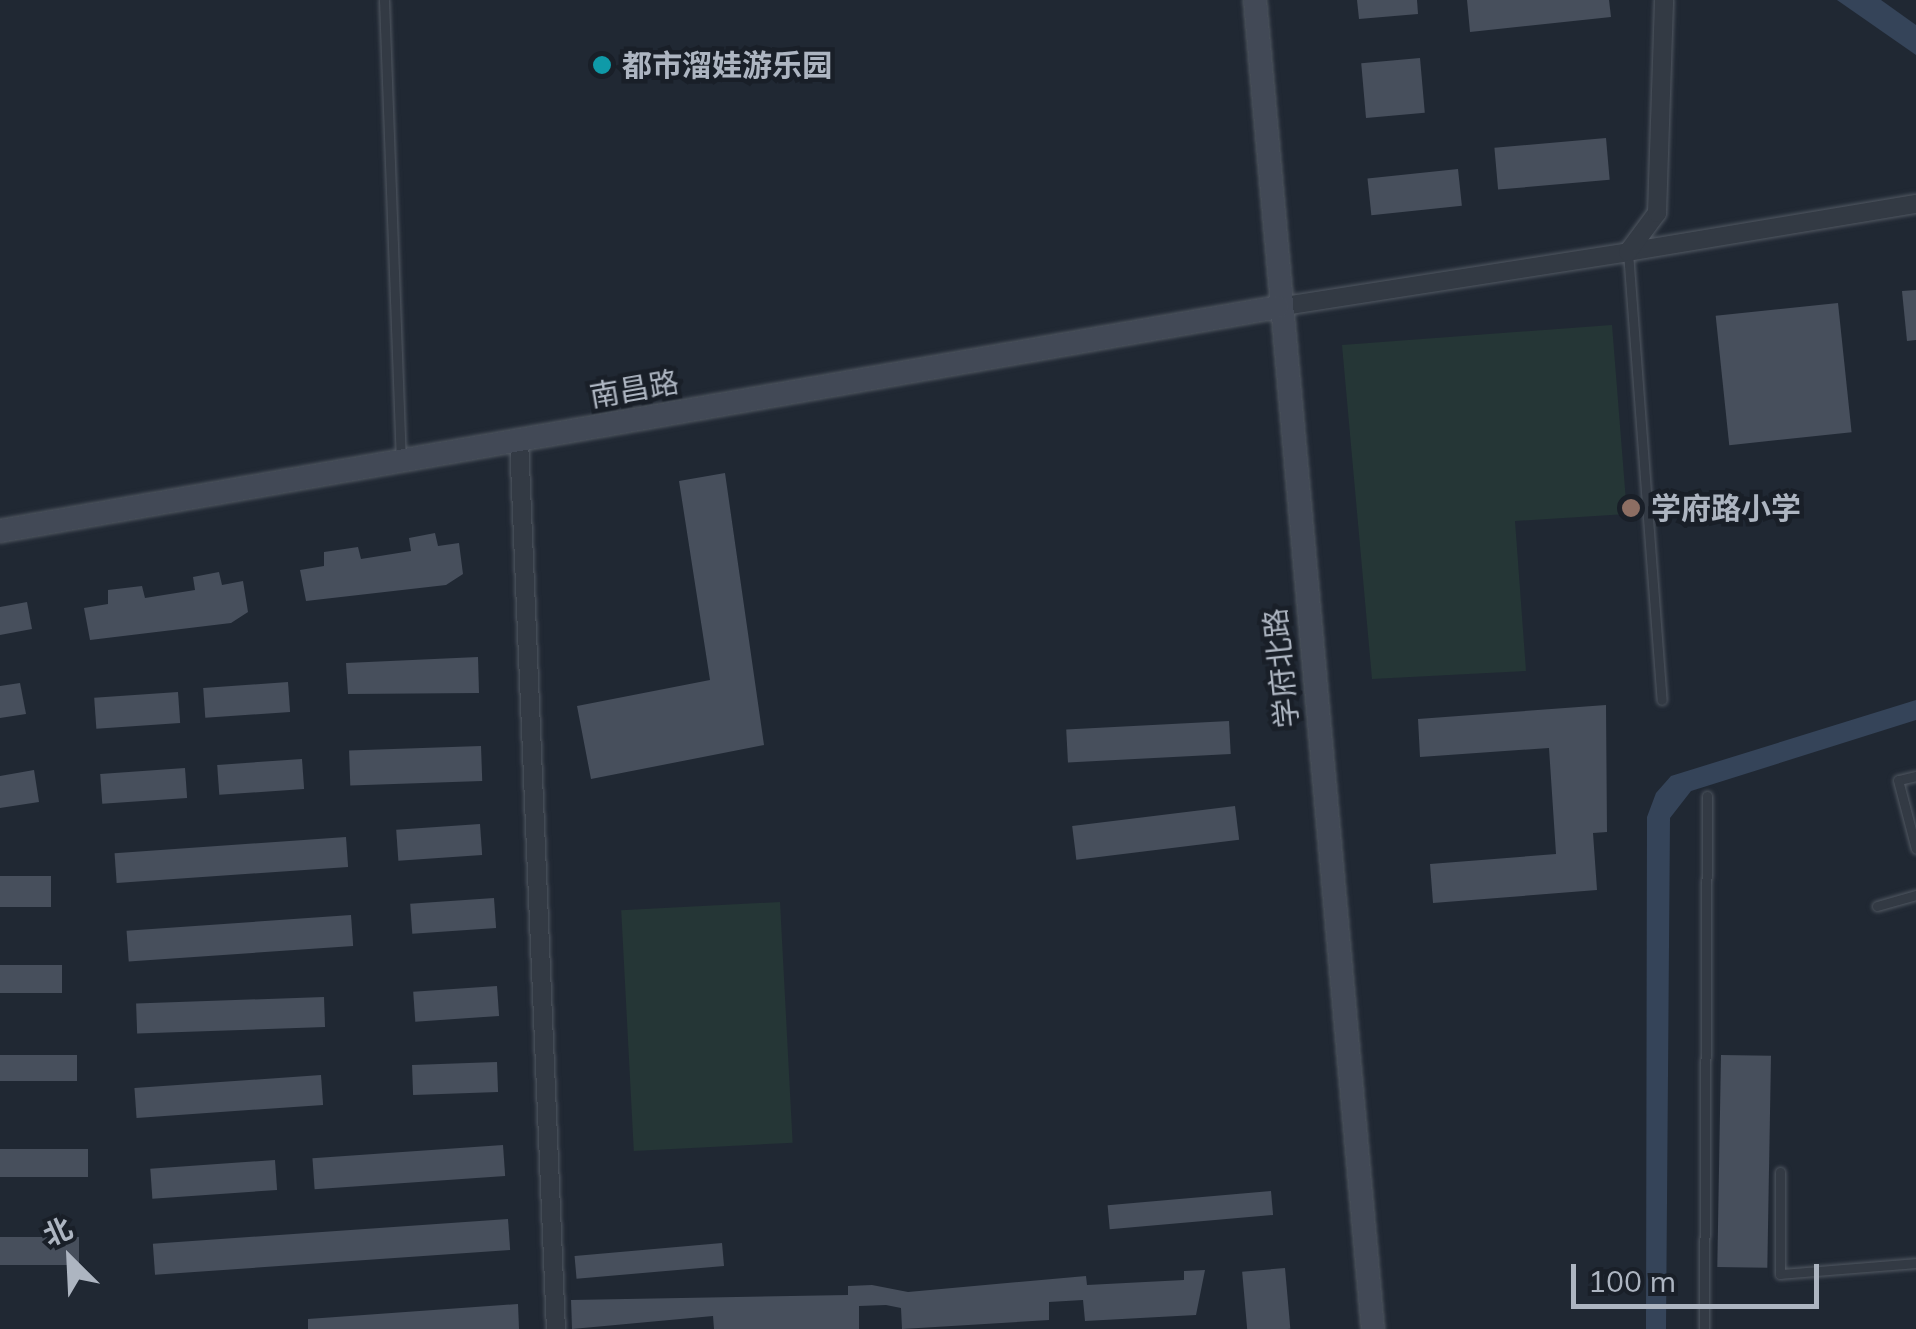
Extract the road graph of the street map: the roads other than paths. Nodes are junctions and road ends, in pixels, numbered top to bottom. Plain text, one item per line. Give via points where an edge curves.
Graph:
1 (384, 0) edge
2 (1255, 0) edge
3 (1664, 0) edge
4 (1916, 204) edge
5 (1628, 252) junction
6 (1278, 306) junction
7 (520, 440) junction
8 (401, 460) junction
9 (0, 531) edge
10 (1662, 700) dead end
11 (1916, 776) edge
12 (1707, 796) dead end
13 (1916, 849) edge
14 (1916, 895) edge
15 (1876, 906) dead end
16 (1780, 1172) dead end
17 (1916, 1263) edge
18 (556, 1329) edge
19 (1374, 1329) edge
20 (1704, 1329) edge

1 - 8 lane
2 - 6 street, 学府北路
3 - 5 street via 1657,212
4 - 5 street
5 - 6 street
5 - 10 lane
6 - 7 street, 南昌路
6 - 19 street, 学府北路
7 - 8 street, 南昌路
7 - 18 street
8 - 9 street, 南昌路
11 - 13 lane via 1898,780
12 - 20 lane
14 - 15 lane
16 - 17 lane via 1780,1274

